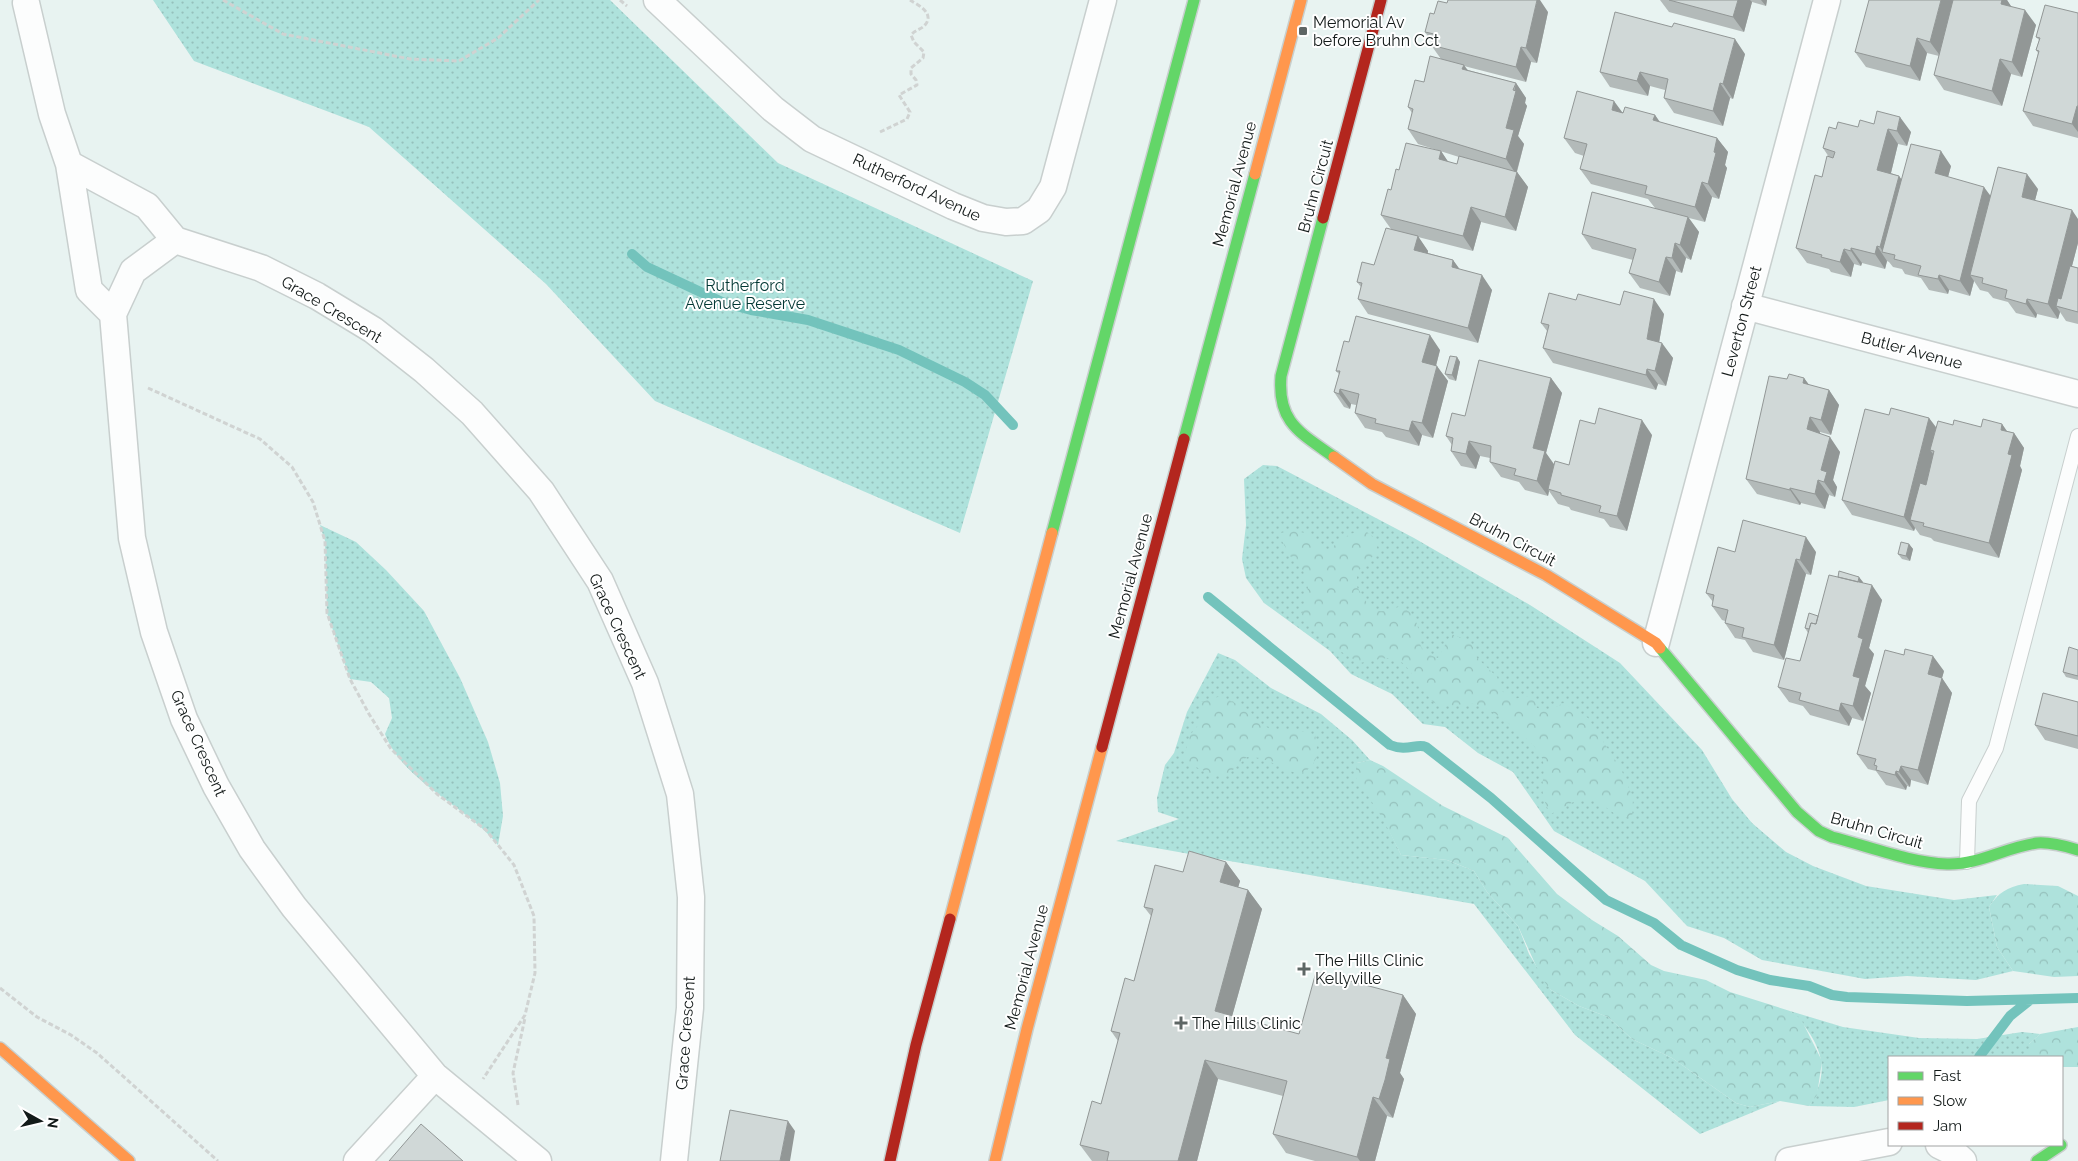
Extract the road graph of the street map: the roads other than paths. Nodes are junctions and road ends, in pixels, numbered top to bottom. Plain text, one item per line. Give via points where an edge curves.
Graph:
1 (657, 0) edge
2 (1104, 0) edge
3 (1194, 0) edge
4 (1301, 0) edge
5 (1381, 0) edge
6 (1827, 0) edge
7 (26, 3) dead end
8 (68, 164) junction
9 (175, 240) junction
10 (1746, 306) junction
11 (113, 314) junction
12 (2078, 394) edge
13 (2078, 436) edge
14 (1656, 643) junction
15 (2078, 850) edge
16 (1967, 862) junction
17 (0, 1048) edge
18 (435, 1076) junction
19 (1888, 1142) edge
20 (1941, 1146) edge
21 (2060, 1146) edge
22 (129, 1161) edge
23 (357, 1161) edge
24 (538, 1161) edge
25 (674, 1161) edge
26 (890, 1161) edge
27 (995, 1161) edge
28 (1789, 1161) edge
29 (1963, 1161) edge
30 (2037, 1161) edge

1 - 2 street, Rutherford Avenue via 773,109 812,139 953,206 983,218 1006,222 1023,221 1039,210 1053,186
3 - 26 main road via 916,1045
4 - 27 main road, Memorial Avenue via 1026,1029
5 - 14 main road, Bruhn Circuit via 1281,376 1279,390 1286,417 1304,437 1372,484 1546,575
6 - 10 street, Leverton Street
7 - 8 street via 52,114
8 - 9 street via 147,206
8 - 11 street via 89,290
9 - 11 street, Grace Crescent via 133,271
9 - 25 street, Grace Crescent via 261,268 317,296 373,330 424,370 472,413 541,491 600,581 645,683 680,794 691,897 690,1008
10 - 12 street, Butler Avenue
10 - 14 street, Leverton Street
11 - 18 street, Grace Crescent via 132,538 154,632 184,719 216,786 252,849 294,907
13 - 16 lane via 1996,748 1968,801
14 - 16 main road, Bruhn Circuit via 1797,812 1819,831 1922,860 1948,864
15 - 16 main road, Bruhn Circuit via 2037,843
17 - 22 main road
18 - 23 street
18 - 24 street, Grace Crescent
19 - 28 street
20 - 29 street
21 - 30 main road

